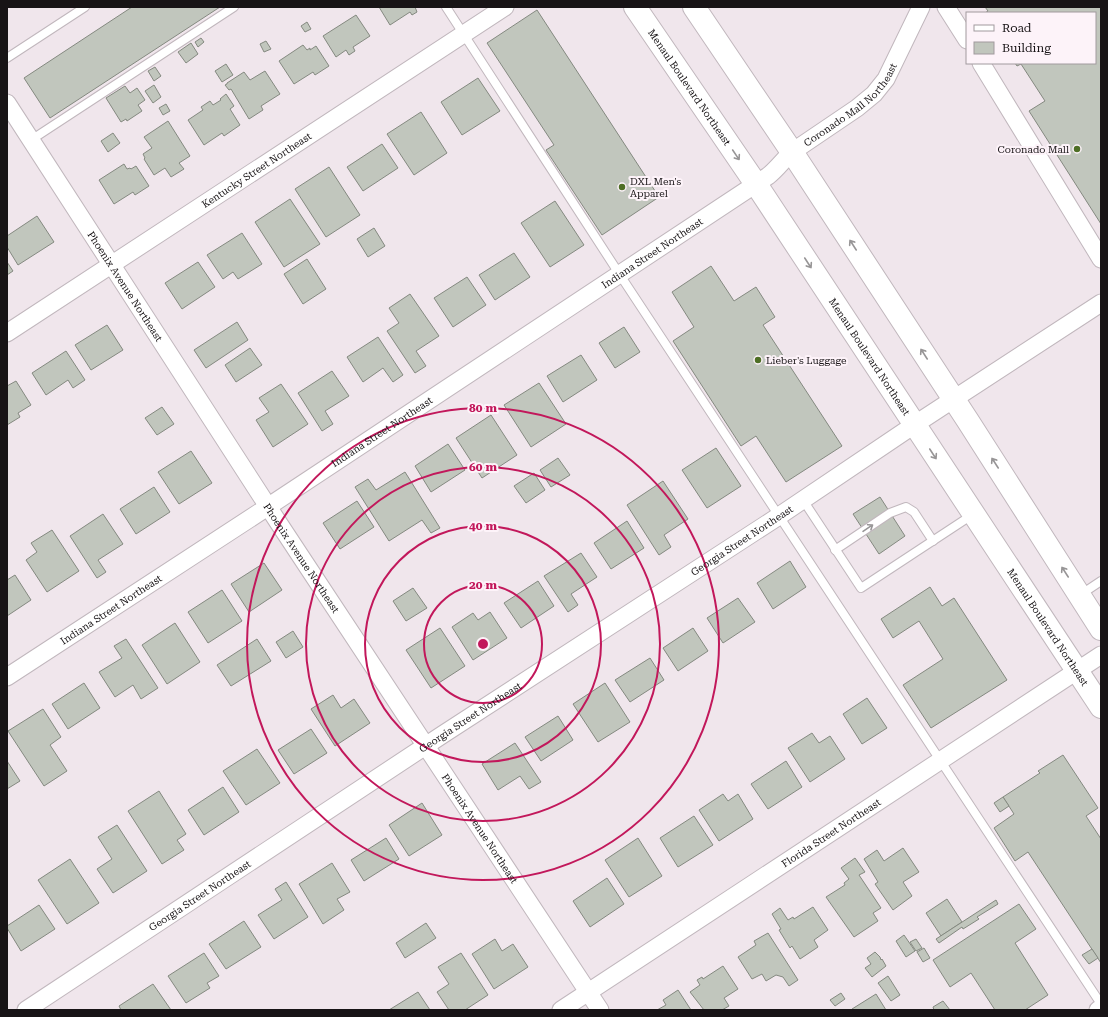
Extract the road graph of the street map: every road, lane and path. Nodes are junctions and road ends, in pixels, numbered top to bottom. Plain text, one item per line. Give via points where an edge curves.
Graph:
1 (85, 7) edge
2 (234, 7) edge
3 (446, 7) edge
4 (505, 7) edge
5 (635, 7) edge
6 (682, 7) edge
7 (921, 7) edge
8 (946, 7) edge
9 (698, 12) edge
10 (464, 34) junction
11 (966, 38) edge
12 (7, 58) edge
13 (982, 64) edge
14 (7, 103) edge
15 (31, 140) junction
16 (792, 152) junction
17 (756, 184) junction
18 (1101, 259) edge
19 (111, 264) junction
20 (620, 275) junction
21 (1101, 303) edge
22 (7, 333) edge
23 (954, 399) junction
24 (914, 425) junction
25 (803, 500) junction
26 (269, 506) junction
27 (973, 514) junction
28 (779, 516) junction
29 (933, 541) junction
30 (836, 550) junction
31 (1101, 581) edge
32 (1080, 596) junction
33 (1101, 628) edge
34 (1101, 655) edge
35 (1077, 671) junction
36 (7, 677) edge
37 (1101, 707) edge
38 (426, 746) junction
39 (941, 760) junction
40 (588, 992) junction
41 (1101, 1004) edge
42 (1101, 1008) edge
43 (26, 1010) edge
44 (561, 1010) edge
45 (600, 1010) edge
46 (1098, 1010) edge

1 - 12 lane
2 - 15 lane
3 - 10 lane
4 - 10 street, Kentucky Street Northeast
5 -> 17 main road, Menaul Boulevard Northeast
6 - 9 main road
7 - 16 street, Coronado Mall Northeast via 886,79 874,94
8 - 11 street
9 - 16 main road
10 - 19 street, Kentucky Street Northeast
10 - 20 lane
13 - 18 street
14 - 15 street, Phoenix Avenue Northeast
15 - 19 street, Phoenix Avenue Northeast
16 - 17 street, Coronado Mall Northeast via 777,170
23 -> 16 main road
17 - 20 street, Indiana Street Northeast
17 -> 24 main road, Menaul Boulevard Northeast
19 - 22 street, Kentucky Street Northeast
19 - 26 street, Phoenix Avenue Northeast
20 - 26 street, Indiana Street Northeast
20 - 28 lane
21 - 23 street
23 - 24 street
32 -> 23 main road
24 - 25 street, Georgia Street Northeast
24 -> 27 main road, Menaul Boulevard Northeast
25 - 28 street, Georgia Street Northeast
25 - 30 lane
26 - 36 street, Indiana Street Northeast
26 - 38 street, Phoenix Avenue Northeast
27 - 29 lane
27 - 35 main road, Menaul Boulevard Northeast
28 - 38 street, Georgia Street Northeast
28 - 39 lane
30 -> 29 lane via 890,513 906,507 914,512
29 - 30 lane via 861,588
31 - 32 lane
32 - 33 main road
34 - 35 street, Florida Street Northeast
35 - 37 main road, Menaul Boulevard Northeast
35 - 39 street, Florida Street Northeast
38 - 40 street, Phoenix Avenue Northeast
38 - 43 street, Georgia Street Northeast
39 - 40 street, Florida Street Northeast
39 - 41 lane
40 - 44 street, Florida Street Northeast
40 - 45 street, Phoenix Avenue Northeast
42 - 46 street

